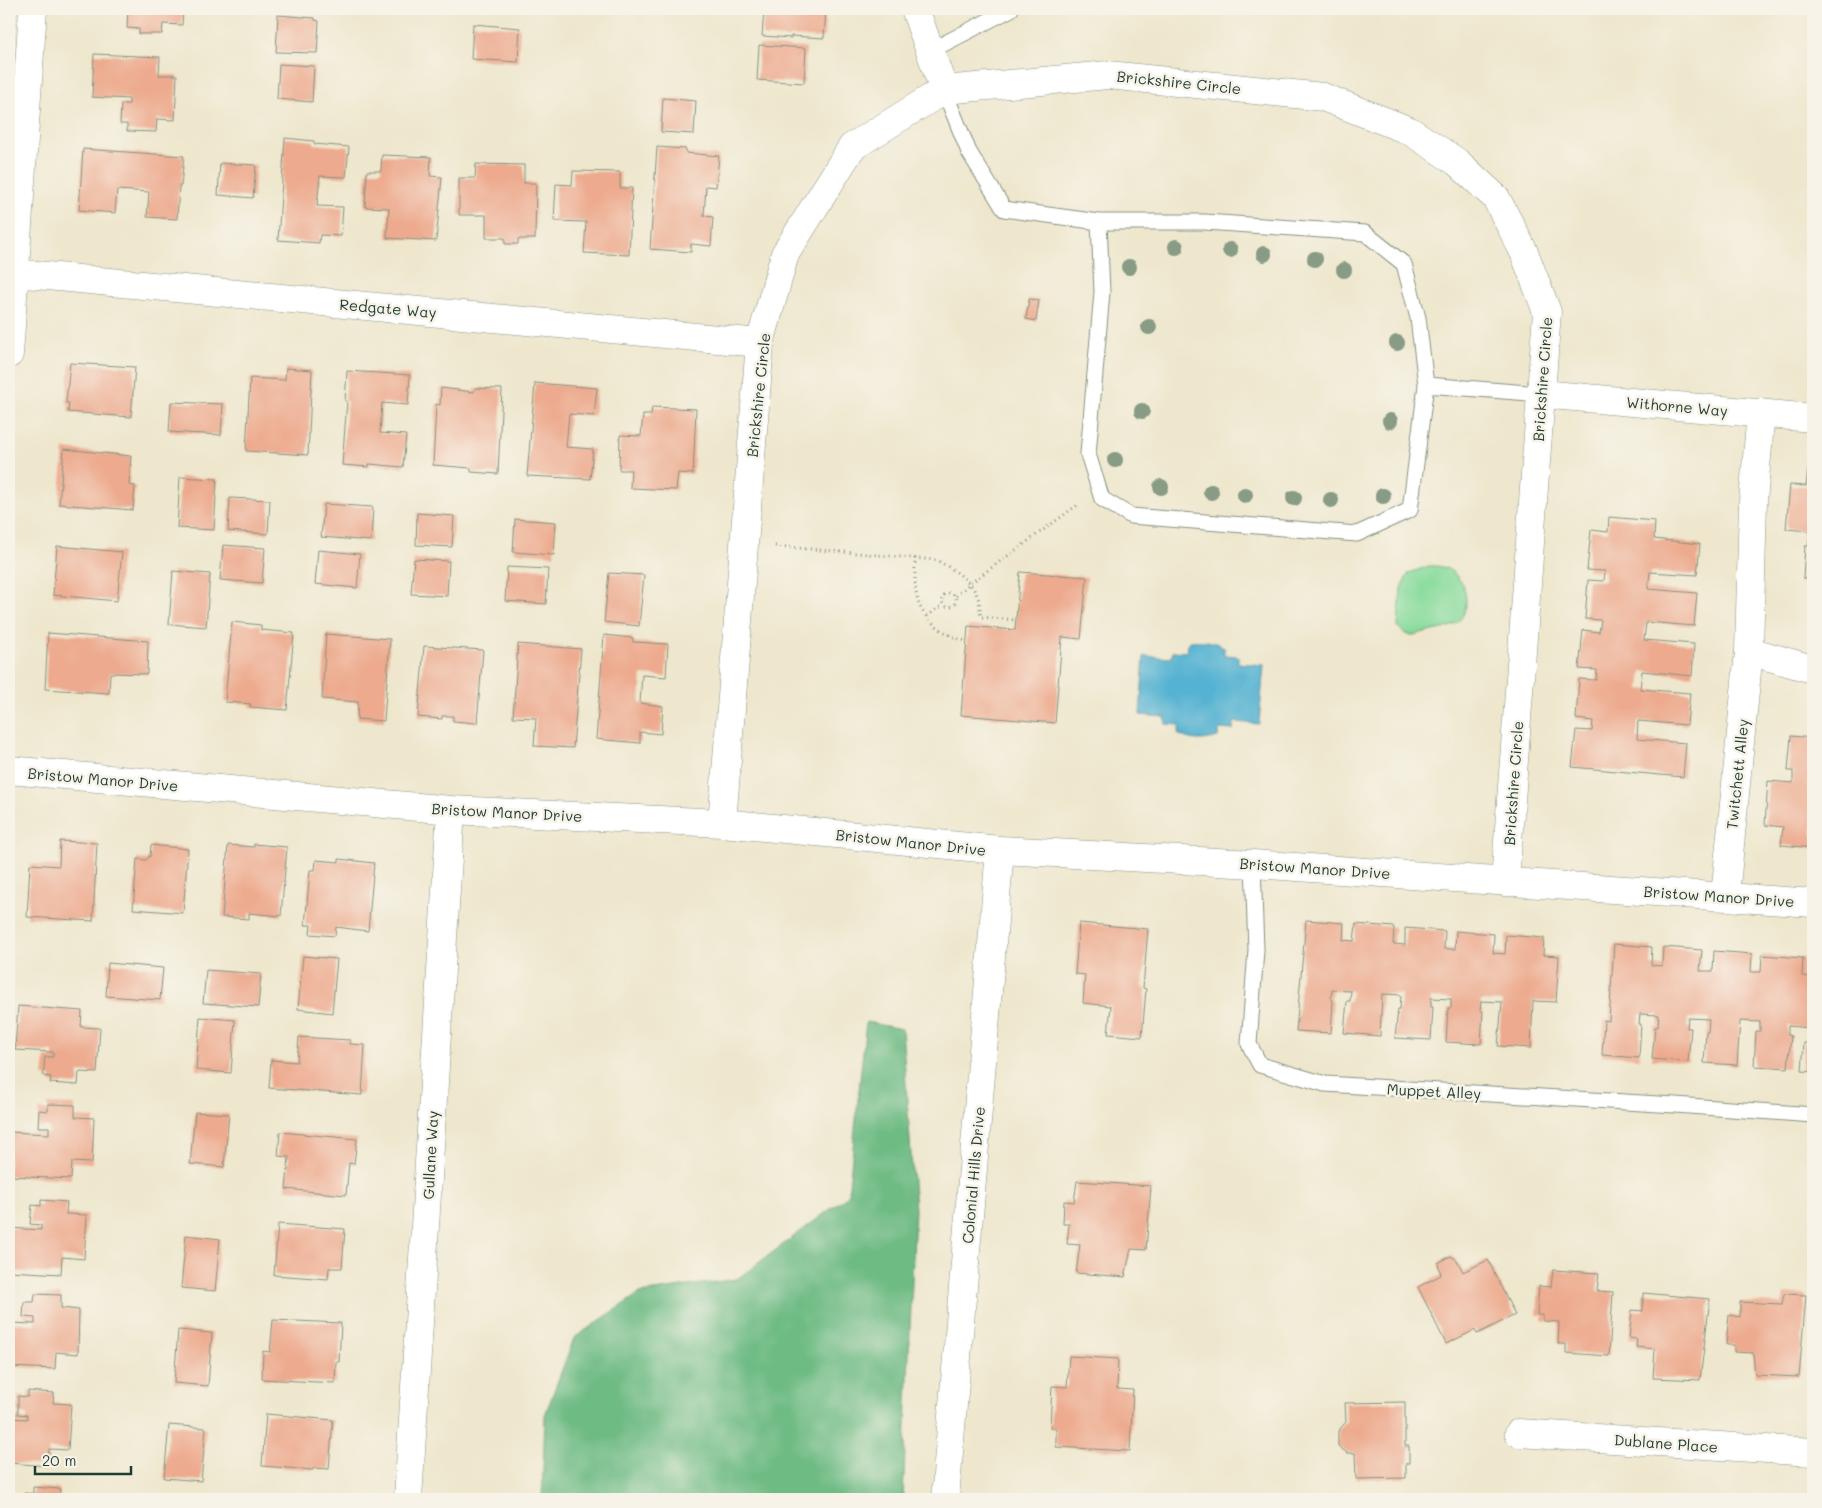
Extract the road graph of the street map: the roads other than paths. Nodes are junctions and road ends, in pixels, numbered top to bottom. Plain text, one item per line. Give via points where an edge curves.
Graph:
1 (33, 9) edge
2 (915, 9) edge
3 (1011, 9) edge
4 (930, 51) junction
5 (944, 90) junction
6 (1099, 222) junction
7 (16, 273) junction
8 (760, 343) junction
9 (9, 354) edge
10 (1426, 385) junction
11 (1541, 394) junction
12 (1761, 414) junction
13 (1813, 418) edge
14 (1749, 651) junction
15 (1813, 667) edge
16 (9, 770) edge
17 (451, 810) junction
18 (722, 823) junction
19 (1000, 850) junction
20 (1253, 864) junction
21 (1505, 882) junction
22 (1725, 896) junction
23 (1813, 903) edge
24 (1813, 1115) edge
25 (1519, 1433) dead end
26 (1813, 1452) edge
27 (408, 1499) edge
28 (945, 1499) edge

1 - 7 street
2 - 4 street
3 - 4 lane
4 - 5 street
5 - 6 lane via 969,152 1004,209
5 - 8 street, Brickshire Circle via 852,147 785,254
5 - 11 street, Brickshire Circle via 1108,75 1323,97 1410,131 1457,162 1496,198 1524,252 1547,312
6 - 10 lane via 1205,222 1365,234 1404,264 1418,318
6 - 10 lane via 1102,292 1088,454 1102,499 1131,516 1357,534 1410,510
7 - 8 street, Redgate Way
7 - 9 street
8 - 18 street, Brickshire Circle
10 - 11 lane
11 - 12 street, Withorne Way
11 - 21 street, Brickshire Circle
12 - 13 street, Withorne Way
12 - 14 street, Twitchett Alley via 1753,501
14 - 15 street
14 - 22 street, Twitchett Alley
16 - 17 street, Bristow Manor Drive
17 - 18 street, Bristow Manor Drive
17 - 27 street, Gullane Way
18 - 19 street, Bristow Manor Drive
19 - 20 street, Bristow Manor Drive
19 - 28 street, Colonial Hills Drive
20 - 21 street, Bristow Manor Drive
20 - 24 lane, Muppet Alley via 1256,950 1249,1044 1260,1064 1325,1084
21 - 22 street, Bristow Manor Drive
22 - 23 street, Bristow Manor Drive
25 - 26 street, Dublane Place

